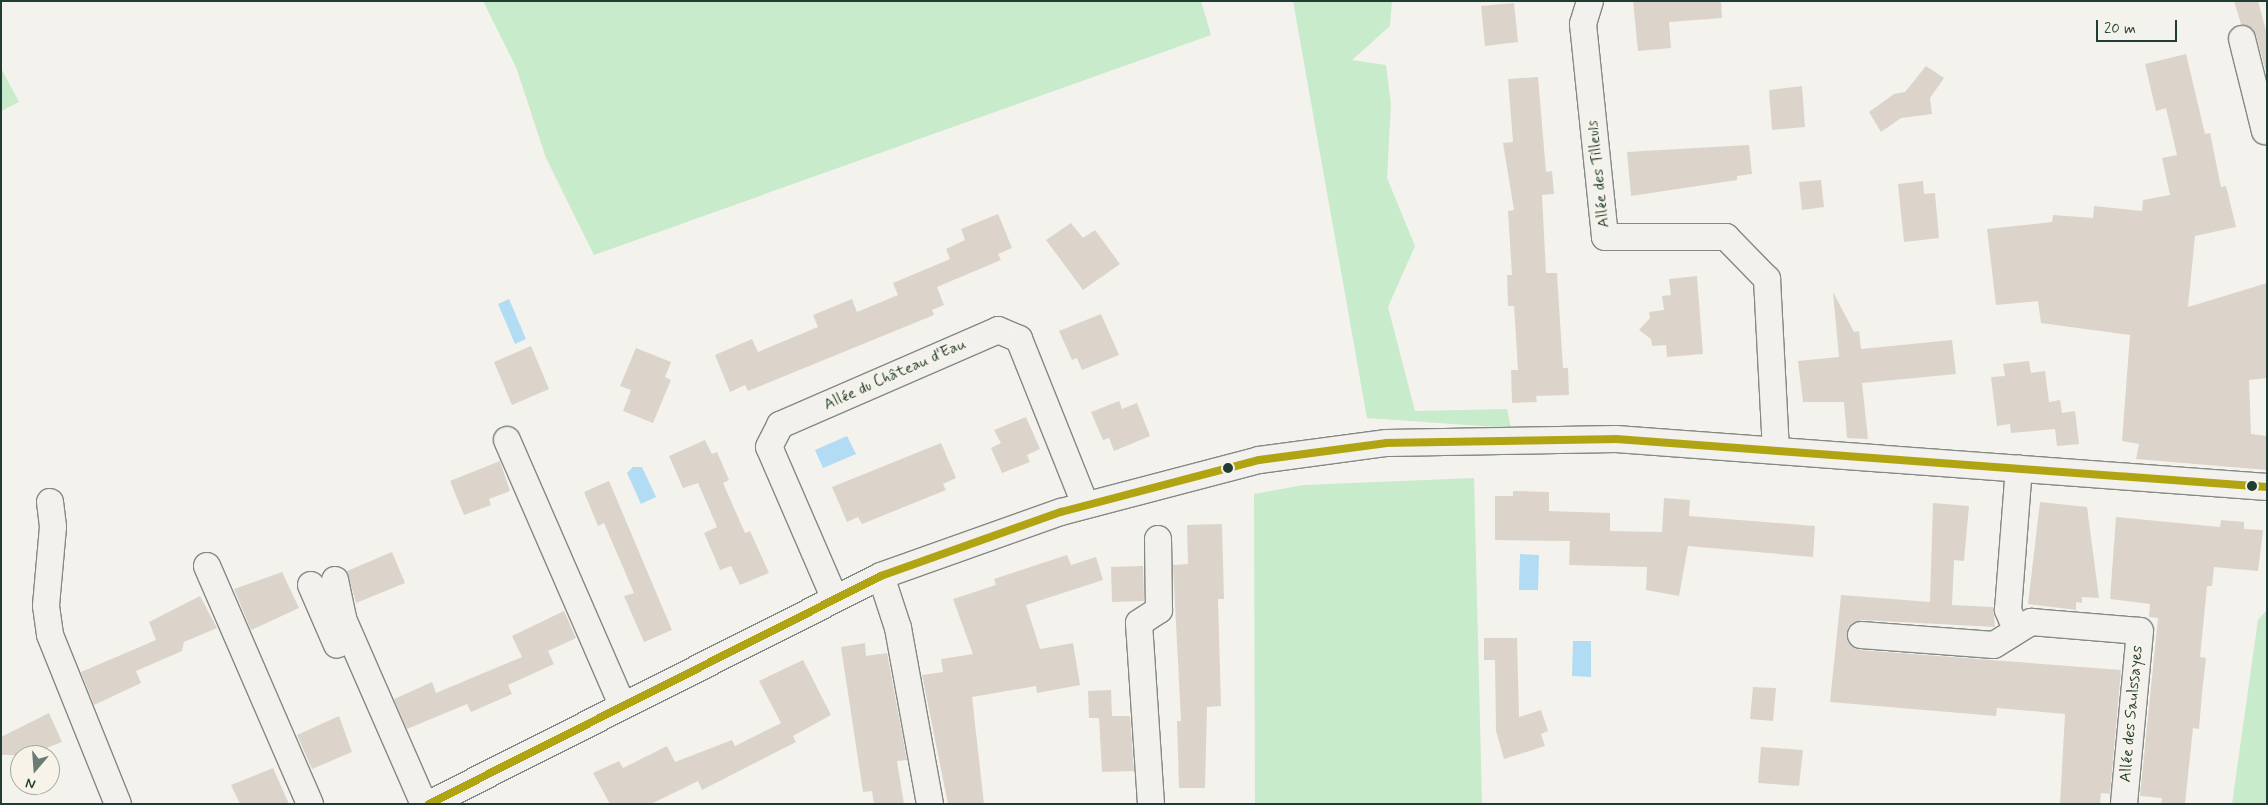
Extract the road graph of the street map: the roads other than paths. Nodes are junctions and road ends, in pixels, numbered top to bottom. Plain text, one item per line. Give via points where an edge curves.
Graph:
1 (1590, 1) edge
2 (2242, 39) dead end
3 (2261, 95) edge
4 (2264, 130) dead end
5 (507, 440) dead end
6 (1776, 450) junction
7 (2019, 468) junction
8 (540, 476) dead end
9 (2267, 487) edge
10 (50, 502) dead end
11 (1085, 504) junction
12 (1158, 539) dead end
13 (207, 566) dead end
14 (881, 576) junction
15 (834, 597) junction
16 (2016, 629) junction
17 (1862, 635) dead end
18 (44, 668) dead end
19 (629, 702) junction
20 (100, 804) edge
21 (118, 804) edge
22 (310, 804) edge
23 (406, 804) edge
24 (424, 804) edge
25 (429, 804) edge
26 (930, 804) edge
27 (1151, 804) edge
28 (2124, 804) edge

1 - 6 street, Allée des Tilleuls via 1583,24 1605,237 1726,236 1767,279
2 - 3 street
3 - 4 street
5 - 19 street
6 - 7 street
6 - 11 street via 1616,439 1387,443 1259,460
7 - 9 street
7 - 16 street via 2008,610
8 - 19 street
10 - 21 street via 53,527 46,606 50,635
11 - 14 street
11 - 15 street, Allée du Château d'Eau via 1019,339 998,330 780,425 769,447
12 - 27 street via 1159,610 1140,623
13 - 22 street
14 - 15 street
14 - 26 street via 898,628
15 - 19 street
16 - 17 street, Allée des Saulssayes via 1994,645
16 - 28 street, Allée des Saulssayes via 2030,622 2140,631
18 - 20 street
19 - 25 street
23 - 24 street via 323,582 343,619

